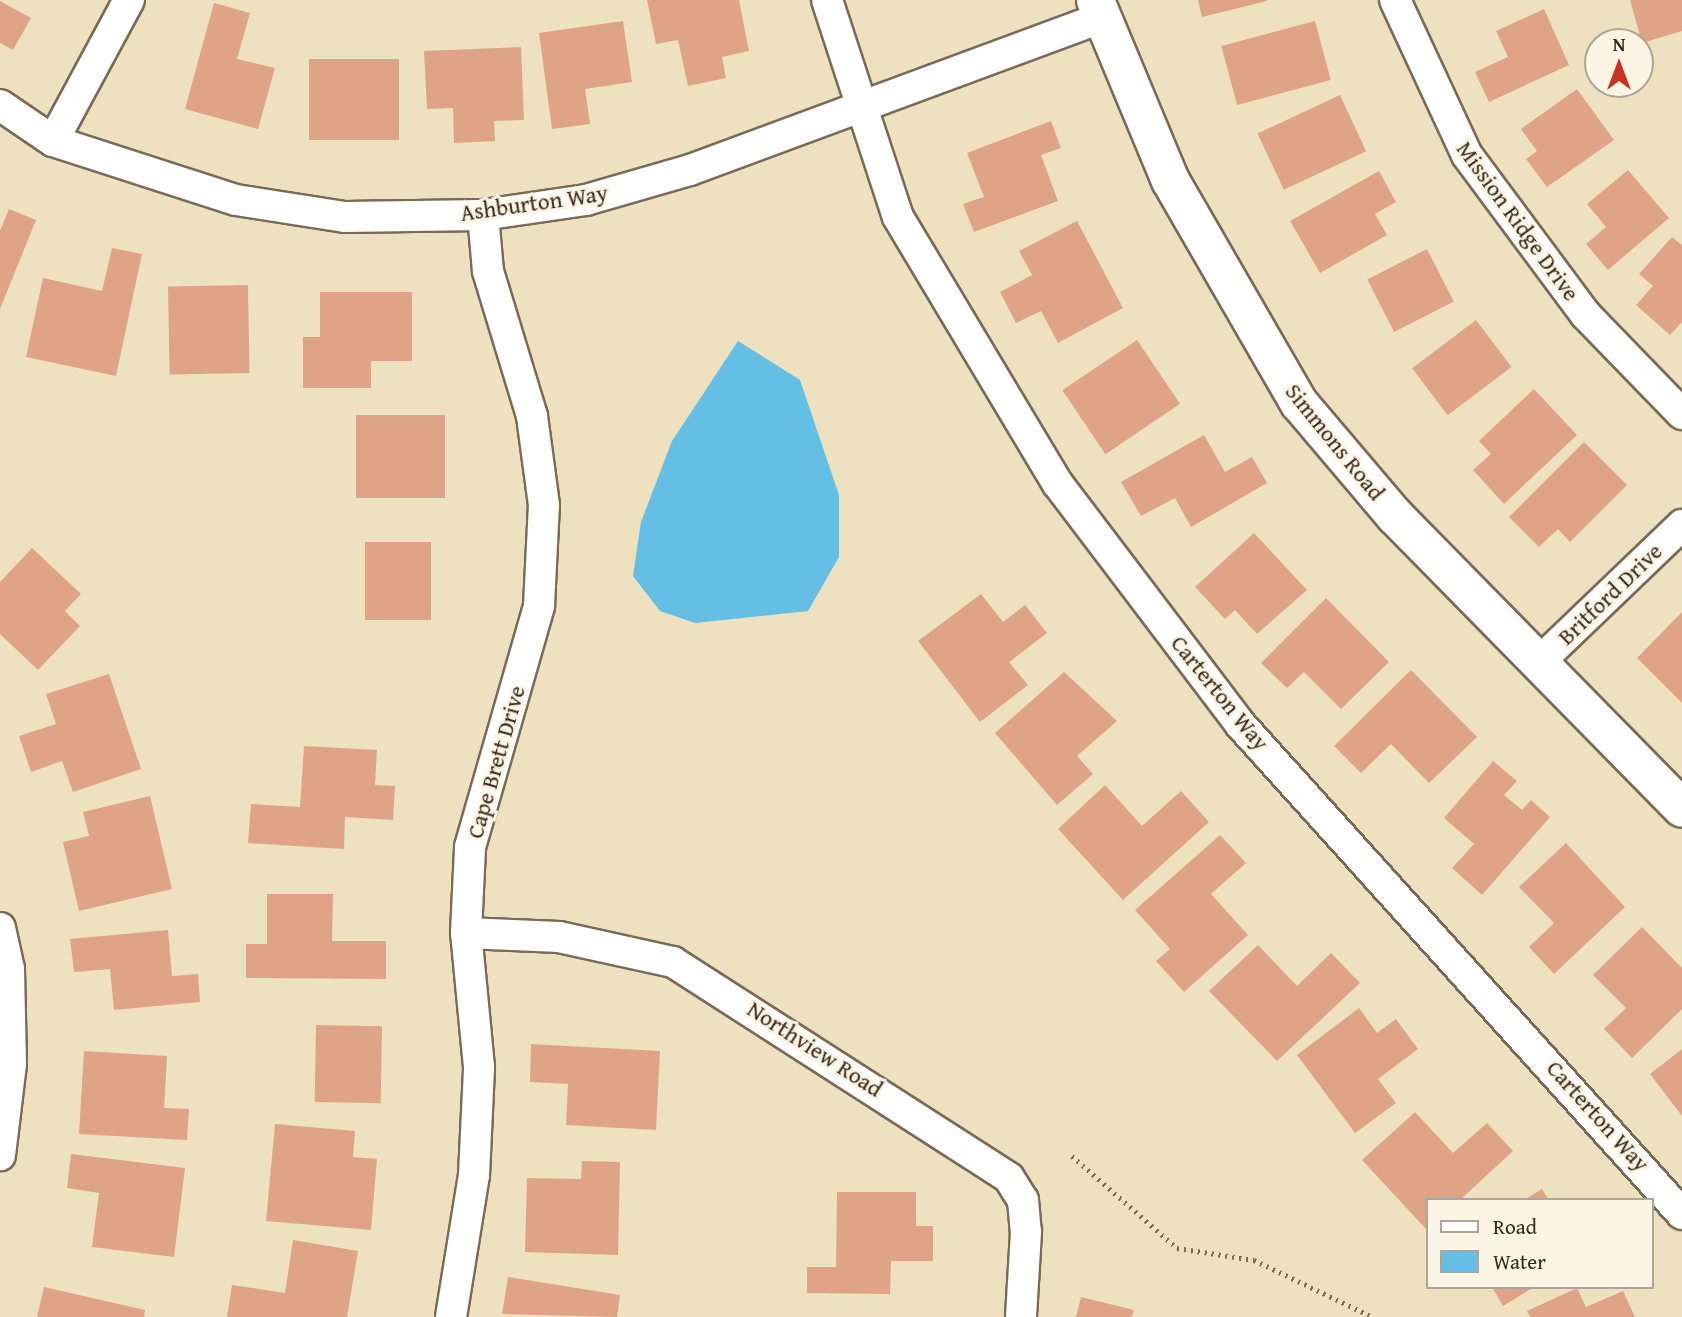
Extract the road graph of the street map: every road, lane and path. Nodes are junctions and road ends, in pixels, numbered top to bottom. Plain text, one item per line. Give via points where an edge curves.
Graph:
1 (130, 0) edge
2 (827, 0) edge
3 (1395, 0) edge
4 (1098, 9) edge
5 (856, 105) junction
6 (0, 106) edge
7 (53, 141) junction
8 (483, 215) junction
9 (1682, 414) edge
10 (1682, 525) edge
11 (1537, 664) junction
12 (1682, 808) edge
13 (0, 928) edge
14 (466, 933) junction
15 (0, 1155) edge
16 (1072, 1156) dead end
17 (1682, 1214) edge
18 (451, 1317) edge
19 (1021, 1317) edge
20 (1373, 1317) edge

1 - 7 street
2 - 5 street, Carterton Way
3 - 9 street, Mission Ridge Drive via 1475,166 1586,315
4 - 5 street, Ashburton Way
4 - 11 street, Simmons Road via 1170,180 1299,403 1395,516
5 - 8 street, Ashburton Way via 651,181 586,200
5 - 17 street, Carterton Way via 898,217 1058,484 1240,724
6 - 7 street, Ashburton Way
7 - 8 street, Ashburton Way via 236,200 345,217
8 - 14 street, Cape Brett Drive via 488,271 532,416 544,505 539,606 470,847
10 - 11 street, Britford Drive
11 - 12 street, Simmons Road
13 - 15 street via 9,969 11,1064
14 - 18 street, Cape Brett Drive via 480,1067 474,1175
14 - 19 street, Northview Road via 583,940 673,962 1009,1178 1023,1200 1026,1232
16 - 20 path via 1177,1248 1254,1260

